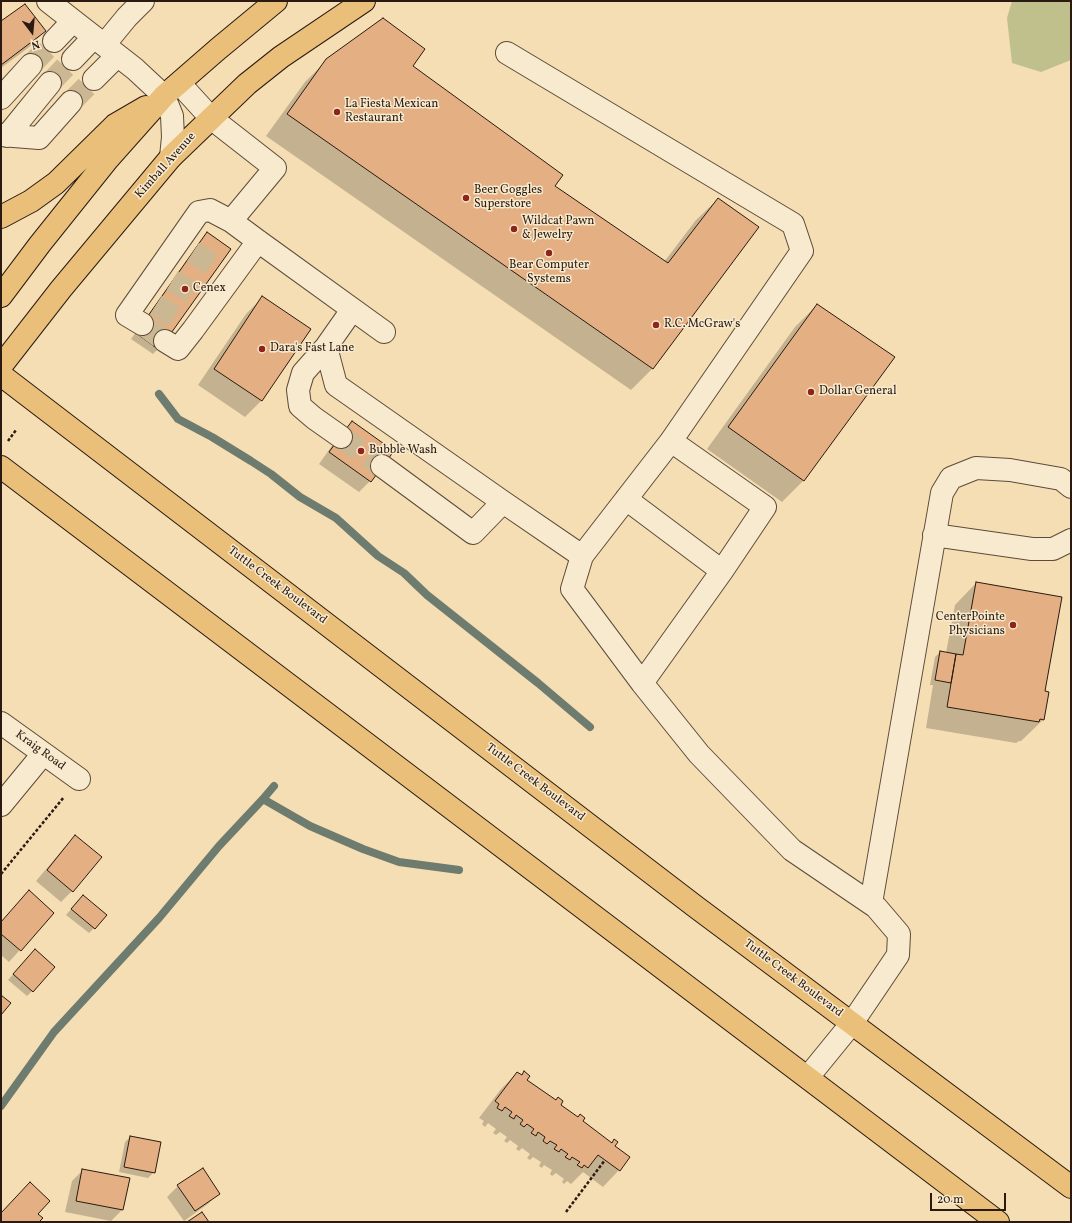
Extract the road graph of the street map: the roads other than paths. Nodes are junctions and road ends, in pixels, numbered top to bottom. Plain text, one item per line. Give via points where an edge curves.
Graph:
1 (48, 1) edge
2 (276, 1) edge
3 (360, 2) edge
4 (134, 4) edge
5 (73, 21) junction
6 (54, 41) tunnel mouth
7 (105, 46) junction
8 (507, 53) dead end
9 (74, 58) tunnel mouth
10 (31, 65) tunnel mouth
11 (94, 79) tunnel mouth
12 (50, 83) tunnel mouth
13 (172, 90) junction
14 (1, 98) edge
15 (71, 102) tunnel mouth
16 (211, 118) junction
17 (4, 135) edge
18 (171, 157) junction
19 (1, 217) edge
20 (231, 221) junction
21 (258, 241) junction
22 (1, 296) edge
23 (352, 310) junction
24 (142, 324) tunnel mouth
25 (384, 332) dead end
26 (165, 341) tunnel mouth
27 (326, 346) junction
28 (1, 366) edge
29 (1, 375) edge
30 (341, 437) tunnel mouth
31 (671, 441) junction
32 (382, 466) tunnel mouth
33 (1, 467) edge
34 (1071, 488) edge
35 (626, 499) junction
36 (503, 502) junction
37 (934, 536) junction
38 (1071, 540) edge
39 (582, 556) junction
40 (722, 572) junction
41 (642, 683) junction
42 (1, 723) edge
43 (43, 754) junction
44 (79, 780) road end
45 (1, 805) edge
46 (871, 903) junction
47 (852, 1023) junction
48 (808, 1078) junction
49 (1071, 1187) edge
50 (998, 1222) edge

1 - 5 street
2 - 13 main road via 218,48
3 - 16 main road, Kimball Avenue via 281,57
4 - 7 street
5 - 6 street
5 - 7 street
7 - 9 street
7 - 11 street
7 - 13 street via 135,70
8 - 31 street via 793,224 802,251
10 - 14 street
12 - 17 street
13 - 16 street
13 - 18 street
13 - 19 main road via 115,125 56,183 31,201
13 - 22 main road via 108,159
15 - 17 street via 38,138
16 - 18 main road, Kimball Avenue
16 - 20 street via 275,168
18 - 28 main road, Kimball Avenue via 61,289
20 - 21 street
20 - 24 street via 210,210 199,212 186,247 149,300 127,315
21 - 23 street
21 - 26 street via 224,272 186,325 178,350
23 - 25 street
23 - 27 street
27 - 30 street via 303,373 298,390 300,406
27 - 36 street via 336,385
29 - 47 main road, Tuttle Creek Boulevard via 696,907
31 - 35 street
31 - 40 street via 765,507
32 - 36 street via 472,533
33 - 48 main road
34 - 37 street via 1061,479 1010,470 976,468 951,478 942,493
35 - 39 street
35 - 40 street
36 - 39 street
37 - 38 street via 1032,549 1053,549
37 - 46 street
39 - 41 street via 572,589
40 - 41 street
41 - 46 street via 699,754 792,850
42 - 43 street, Kraig Road
43 - 44 street, Kraig Road
43 - 45 street
46 - 47 street via 899,934 898,954
47 - 48 street
47 - 49 main road, Tuttle Creek Boulevard
48 - 50 main road

